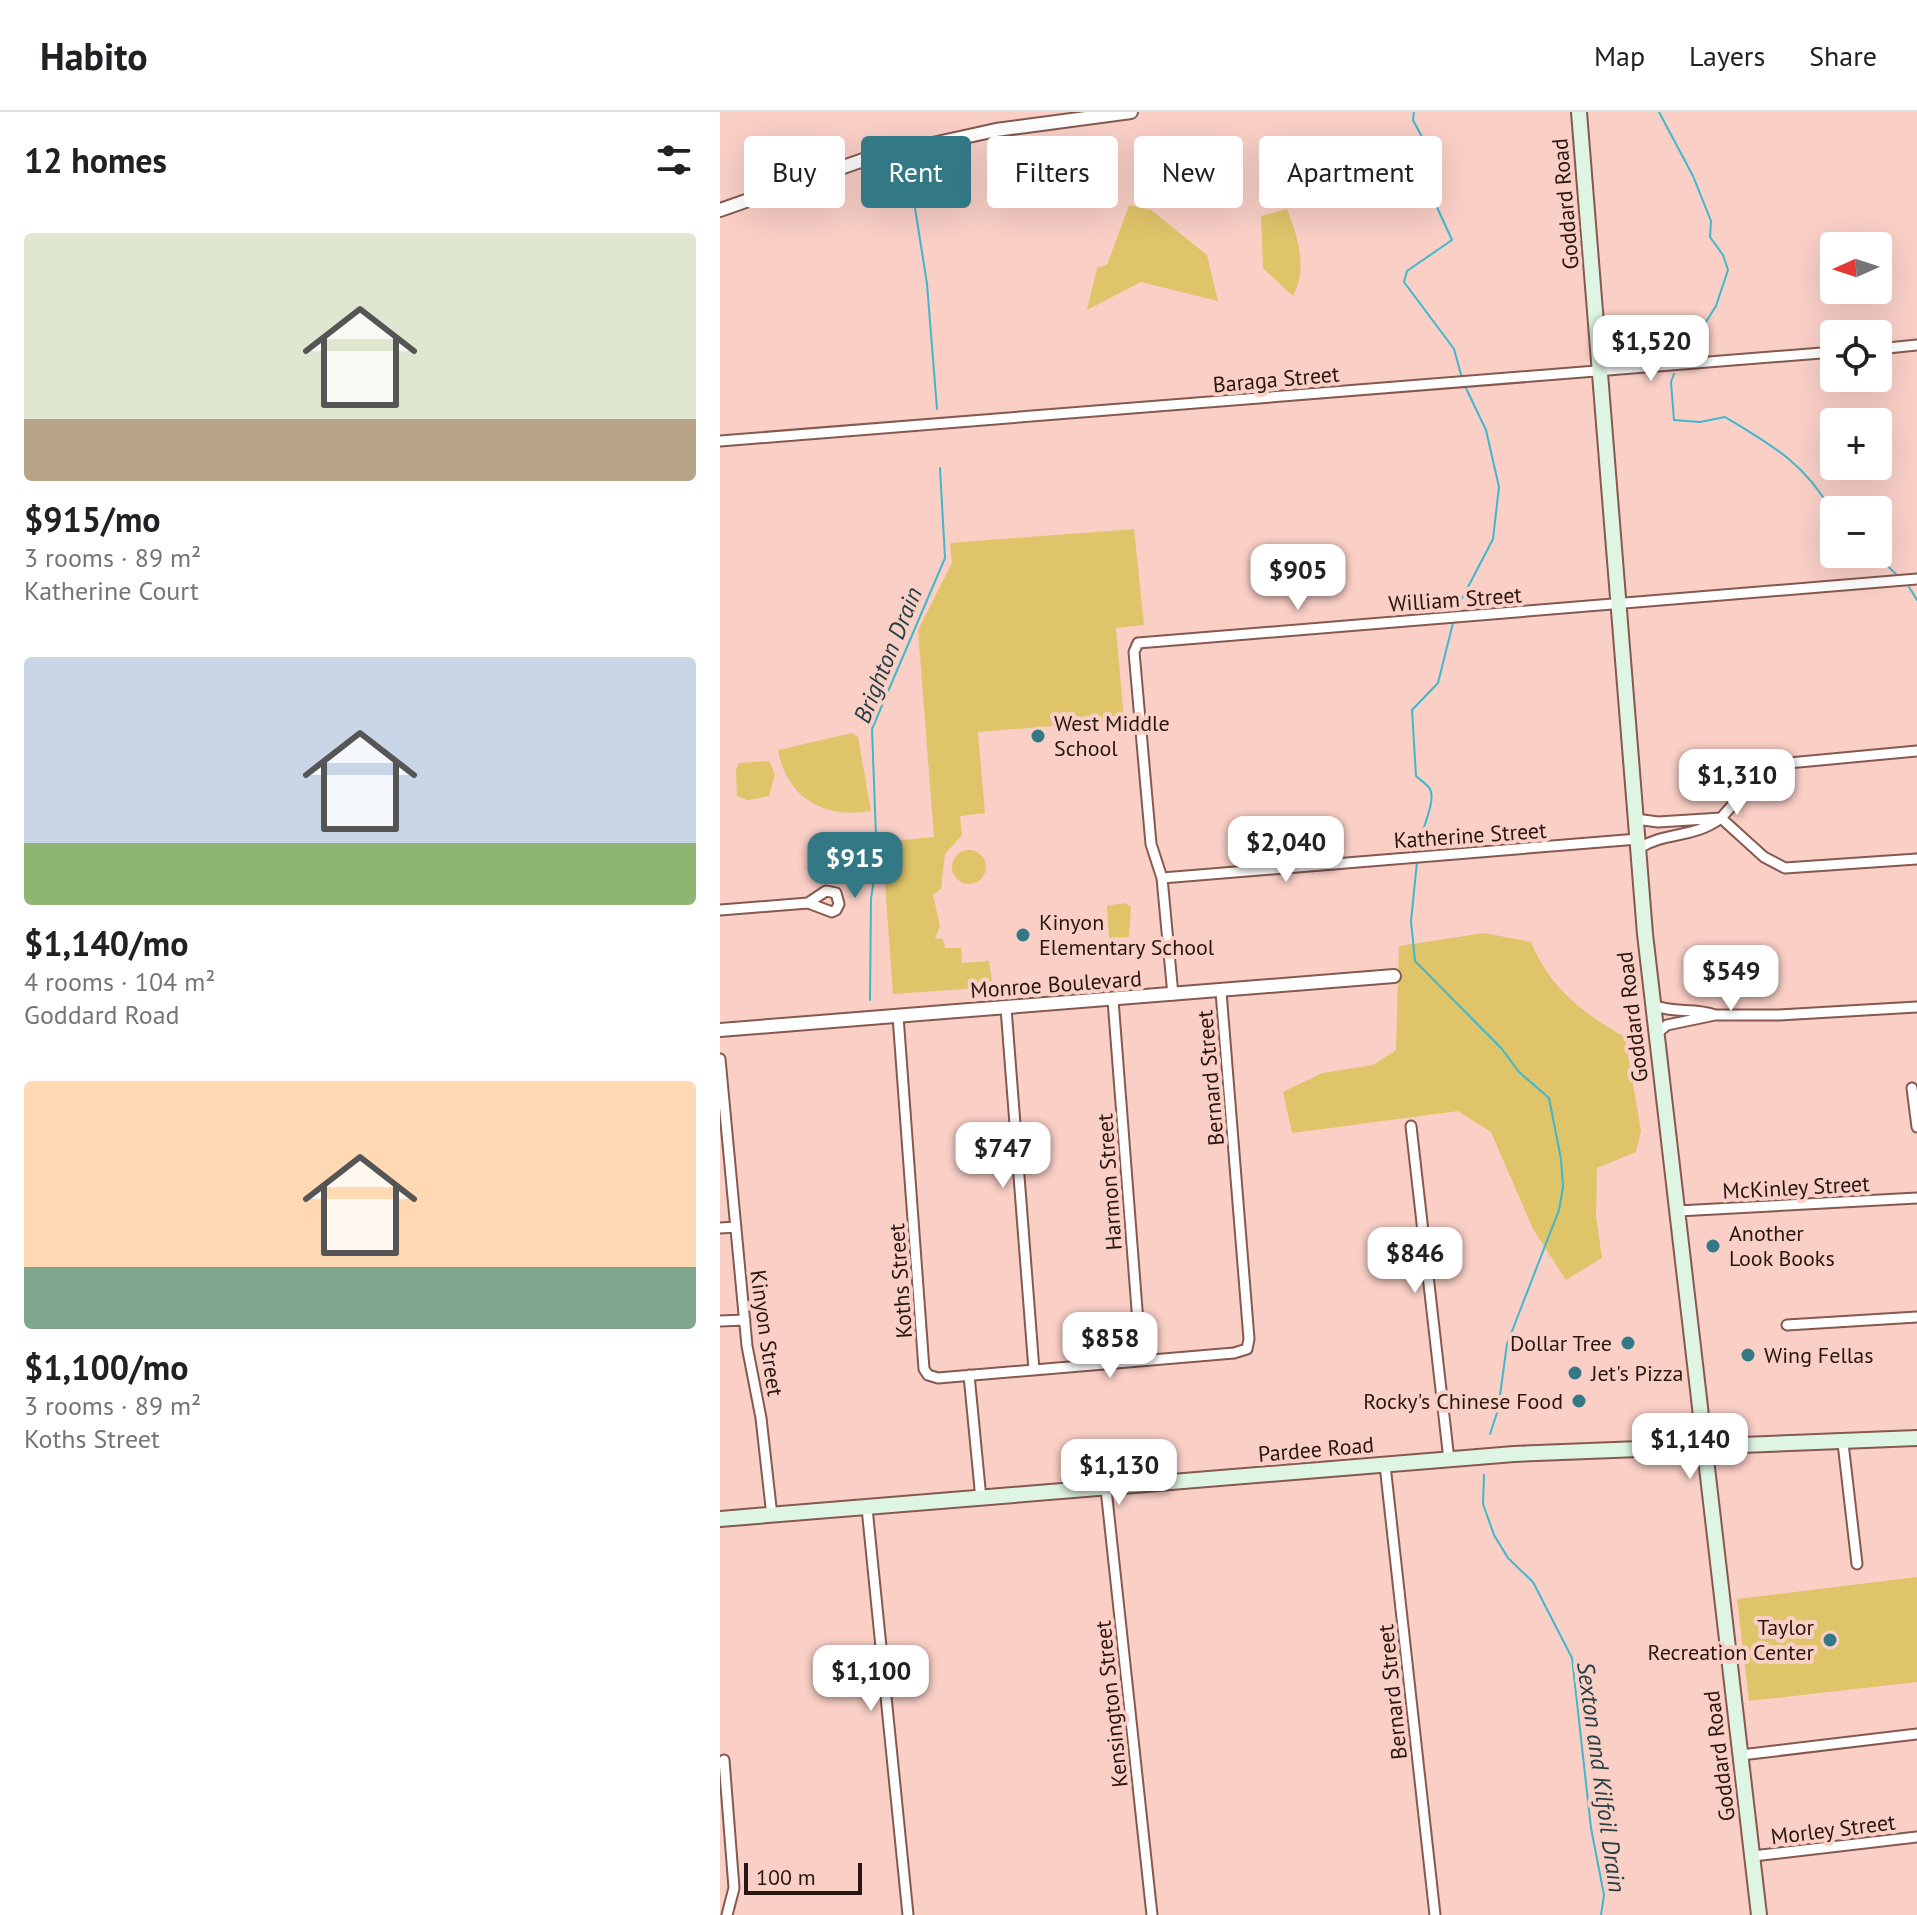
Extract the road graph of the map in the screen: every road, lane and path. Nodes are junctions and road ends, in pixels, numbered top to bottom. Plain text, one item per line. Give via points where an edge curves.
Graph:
1 (1131, 112) edge
2 (1579, 112) edge
3 (720, 210) edge
4 (1917, 345) edge
5 (1892, 348) edge
6 (1820, 353) edge
7 (1600, 370) junction
8 (720, 441) edge
9 (1917, 579) edge
10 (1619, 605) junction
11 (1917, 751) edge
12 (1721, 818) junction
13 (1636, 819) junction
14 (1638, 844) junction
15 (1917, 859) edge
16 (1162, 878) junction
17 (808, 903) dead end
18 (720, 910) edge
19 (1394, 976) dead end
20 (1221, 992) junction
21 (1173, 995) junction
22 (1113, 1000) junction
23 (1653, 1005) junction
24 (1917, 1007) edge
25 (1006, 1008) junction
26 (1715, 1015) junction
27 (898, 1016) junction
28 (720, 1030) edge
29 (1656, 1034) junction
30 (720, 1059) edge
31 (1912, 1088) dead end
32 (1411, 1126) dead end
33 (1917, 1127) edge
34 (723, 1134) edge
35 (1917, 1198) edge
36 (1678, 1211) junction
37 (736, 1227) junction
38 (720, 1228) edge
39 (1917, 1317) edge
40 (745, 1320) junction
41 (720, 1321) edge
42 (1787, 1325) dead end
43 (1244, 1351) joint
44 (1141, 1361) junction
45 (1034, 1370) junction
46 (969, 1375) junction
47 (1917, 1438) edge
48 (1843, 1443) junction
49 (1705, 1447) junction
50 (1449, 1460) junction
51 (1385, 1465) junction
52 (1106, 1489) junction
53 (981, 1499) junction
54 (867, 1508) junction
55 (772, 1516) junction
56 (720, 1519) edge
57 (1857, 1564) dead end
58 (1917, 1734) edge
59 (1741, 1755) junction
60 (724, 1760) dead end
61 (724, 1818) edge
62 (1917, 1837) edge
63 (1753, 1856) junction
64 (727, 1915) edge
65 (908, 1915) edge
66 (1152, 1915) edge
67 (1435, 1915) edge
68 (1759, 1915) edge

1 - 3 street via 996,130 869,158
2 - 7 main road, Goddard Road
4 - 5 street
6 - 7 street, Baraga Street
7 - 8 street, Baraga Street
7 - 10 main road, Goddard Road
9 - 10 street, William Street
10 - 13 main road, Goddard Road
10 - 16 street, William Street via 1138,643 1134,652 1151,844
11 - 12 street via 1777,764 1759,775
12 - 13 street
12 - 14 street, Katherine Street via 1703,831
12 - 15 street via 1768,860 1785,868
13 - 14 main road, Goddard Road
14 - 16 street, Katherine Street
14 - 23 main road, Goddard Road
16 - 21 street, Bernard Street
17 - 18 street
19 - 20 street, Monroe Boulevard
20 - 21 street, Monroe Boulevard
20 - 43 street, Bernard Street via 1249,1339
21 - 22 street, Monroe Boulevard
22 - 25 street, Monroe Boulevard
22 - 44 street, Harmon Street
23 - 26 street
23 - 29 main road, Goddard Road
24 - 26 street
25 - 27 street, Monroe Boulevard
25 - 45 street
26 - 29 street via 1667,1025
27 - 28 street, Monroe Boulevard
27 - 46 street, Koths Street via 924,1369 935,1378
29 - 36 main road, Goddard Road
30 - 34 street, Kinyon Street
31 - 33 street
32 - 50 street
34 - 37 street, Kinyon Street
35 - 36 street, McKinley Street
36 - 49 main road, Goddard Road
37 - 38 street
37 - 40 street, Kinyon Street
39 - 42 street
40 - 41 street
40 - 55 street, Kinyon Street
43 - 44 street, Koths Street
44 - 45 street, Koths Street
45 - 46 street, Koths Street
46 - 53 street
47 - 48 main road, Pardee Road
48 - 49 main road, Pardee Road
48 - 57 street
49 - 50 main road, Pardee Road via 1601,1448
49 - 59 main road, Goddard Road
50 - 51 main road, Pardee Road
51 - 52 main road, Pardee Road
51 - 67 street, Bernard Street
52 - 53 main road, Pardee Road
52 - 66 street, Kensington Street
53 - 54 main road, Pardee Road
54 - 55 main road, Pardee Road
54 - 65 street
55 - 56 main road, Pardee Road
58 - 59 street
59 - 63 main road, Goddard Road
60 - 61 street
61 - 64 street via 734,1888
62 - 63 street, Morley Street
63 - 68 main road, Goddard Road

